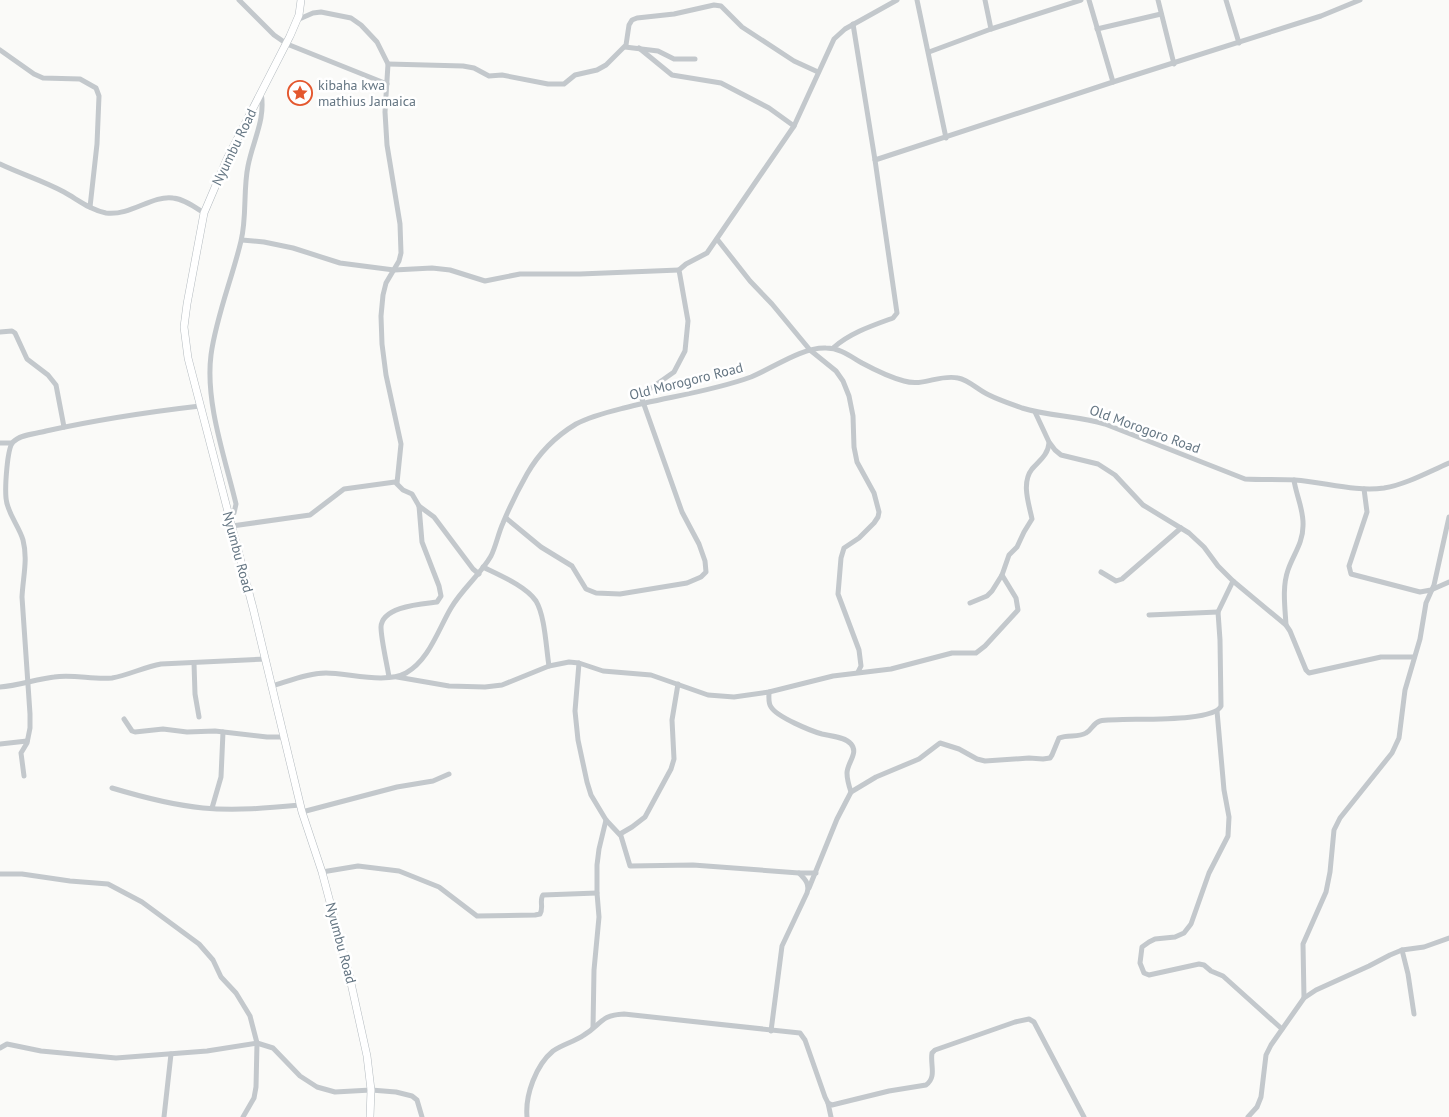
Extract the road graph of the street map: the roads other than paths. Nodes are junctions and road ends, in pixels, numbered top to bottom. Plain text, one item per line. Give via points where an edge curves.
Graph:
1 (239, 0) edge
2 (301, 0) edge
3 (897, 0) edge
4 (917, 0) edge
5 (985, 0) edge
6 (1081, 0) edge
7 (1090, 0) edge
8 (1158, 0) edge
9 (1226, 0) edge
10 (1360, 0) edge
11 (1161, 14) junction
12 (297, 21) junction
13 (853, 24) junction
14 (992, 29) junction
15 (1097, 29) junction
16 (287, 44) junction
17 (1239, 44) junction
18 (625, 47) junction
19 (639, 48) junction
20 (0, 50) edge
21 (929, 52) junction
22 (695, 60) dead end
23 (388, 64) junction
24 (1174, 64) junction
25 (818, 72) junction
26 (1114, 82) junction
27 (387, 84) junction
28 (261, 92) junction
29 (794, 126) junction
30 (946, 138) junction
31 (876, 160) junction
32 (0, 164) edge
33 (90, 207) junction
34 (204, 213) junction
35 (717, 239) junction
36 (242, 240) junction
37 (394, 270) junction
38 (680, 270) junction
39 (0, 332) edge
40 (833, 348) junction
41 (810, 350) junction
42 (643, 403) junction
43 (200, 406) junction
44 (1035, 412) junction
45 (64, 427) junction
46 (1049, 442) junction
47 (0, 443) edge
48 (12, 443) junction
49 (1449, 463) edge
50 (1294, 480) junction
51 (397, 483) junction
52 (1364, 489) junction
53 (419, 506) junction
54 (1449, 516) edge
55 (229, 518) junction
56 (506, 518) junction
57 (232, 526) junction
58 (1181, 528) junction
59 (483, 567) junction
60 (1101, 572) dead end
61 (479, 574) junction
62 (1002, 575) junction
63 (1233, 581) junction
64 (1449, 582) edge
65 (1431, 590) junction
66 (970, 603) dead end
67 (1218, 612) junction
68 (1149, 615) dead end
69 (1286, 625) junction
70 (1414, 657) junction
71 (266, 659) junction
72 (194, 662) junction
73 (579, 663) junction
74 (549, 666) junction
75 (858, 672) junction
76 (389, 677) junction
77 (396, 677) junction
78 (28, 682) junction
79 (678, 684) junction
80 (272, 686) junction
81 (0, 687) edge
82 (769, 692) junction
83 (1217, 711) junction
84 (199, 717) dead end
85 (124, 719) dead end
86 (223, 732) junction
87 (284, 737) junction
88 (27, 741) junction
89 (0, 744) edge
90 (449, 774) dead end
91 (24, 776) dead end
92 (112, 788) dead end
93 (851, 792) junction
94 (212, 808) junction
95 (301, 808) junction
96 (606, 820) junction
97 (620, 834) junction
98 (322, 872) junction
99 (799, 873) junction
100 (816, 873) junction
101 (0, 874) edge
102 (809, 888) junction
103 (597, 894) junction
104 (1449, 938) edge
105 (1402, 950) junction
106 (1304, 998) junction
107 (1414, 1014) dead end
108 (594, 1028) junction
109 (1282, 1029) junction
110 (771, 1031) junction
111 (257, 1043) junction
112 (0, 1048) edge
113 (171, 1054) junction
114 (370, 1090) junction
115 (828, 1103) junction
116 (164, 1117) edge
117 (243, 1117) edge
118 (370, 1117) edge
119 (422, 1117) edge
120 (527, 1117) edge
121 (831, 1117) edge
122 (1084, 1117) edge
123 (1248, 1117) edge

1 - 16 street
2 - 12 street, Nyumbu Road
3 - 13 street
4 - 21 street
5 - 14 street
6 - 14 street
7 - 15 street
8 - 11 street
9 - 17 street
10 - 17 street
11 - 15 street
11 - 24 street
12 - 16 street, Nyumbu Road
12 - 23 street via 321,12 351,18 377,42
13 - 25 street via 834,39
13 - 31 street
14 - 21 street
15 - 26 street
16 - 27 street
16 - 28 street, Nyumbu Road
17 - 24 street
18 - 19 street
18 - 23 street via 606,65 575,75 564,84 489,76 463,66
18 - 25 street via 632,20 714,4 721,6 742,27 794,61
19 - 22 street via 658,51 674,59
19 - 29 street via 672,75 721,83 769,108
20 - 33 street via 43,78 80,79 96,88 99,96 97,144
21 - 30 street
23 - 27 street
24 - 26 street
25 - 29 street
26 - 30 street
27 - 37 street via 387,145 400,224 400,253
28 - 34 street, Nyumbu Road via 227,158
28 - 36 street via 263,115 247,169
29 - 35 street
30 - 31 street
31 - 40 street via 897,313 893,318 843,339
32 - 33 street via 63,191
33 - 34 street via 113,214 172,198
34 - 43 street, Nyumbu Road via 184,327
35 - 38 street via 707,253
35 - 41 street
36 - 37 street via 293,248 340,263
36 - 55 street via 210,367 211,398 236,504
37 - 38 street via 450,270 485,281 520,274
37 - 51 street via 386,283 381,316 386,375 401,444
38 - 42 street via 688,321 685,351 674,372 644,394
39 - 45 street via 15,333 27,359 53,380
40 - 41 street, Old Morogoro Road
40 - 44 street, Old Morogoro Road via 905,382 961,378 988,394
41 - 42 street, Old Morogoro Road via 717,388
41 - 75 street via 843,381 854,416 857,462 874,493 879,512 874,523 844,548 841,558 838,594 859,650 861,666
42 - 56 street, Old Morogoro Road via 593,417 559,436 532,466 513,497
42 - 56 street via 682,512 705,560 706,572 701,577 688,583 650,590 596,593 586,589 572,566 541,547
43 - 45 street
43 - 55 street, Nyumbu Road
44 - 46 street
44 - 50 street, Old Morogoro Road via 1105,424 1245,479
45 - 48 street via 18,438
46 - 58 street via 1061,455 1098,464 1116,475 1143,505
46 - 62 street via 1044,457 1028,477 1026,491 1032,519 1009,555
47 - 48 street
48 - 78 street via 6,498 25,549 22,597
49 - 52 street, Old Morogoro Road via 1393,486
50 - 52 street, Old Morogoro Road
50 - 69 street via 1303,528 1286,577
51 - 53 street via 412,494
51 - 57 street via 344,489 310,515
52 - 65 street via 1367,512 1349,566 1350,574 1420,592
53 - 61 street via 434,517
53 - 76 street via 422,542 441,596 437,602 404,608 385,617 381,626
54 - 65 street
55 - 57 street, Nyumbu Road
56 - 59 street, Old Morogoro Road
57 - 71 street, Nyumbu Road
58 - 60 street via 1122,579 1116,580
58 - 63 street via 1204,547
59 - 61 street, Old Morogoro Road
59 - 74 street via 512,582 536,601
61 - 77 street, Old Morogoro Road via 450,609 440,632 422,658 413,668
62 - 66 street via 987,596
62 - 75 street via 1016,598 1018,610 980,651 947,654 878,672
63 - 67 street
63 - 69 street
64 - 65 street
65 - 70 street
67 - 68 street
67 - 83 street via 1220,706
69 - 70 street via 1309,673 1381,657
70 - 106 street via 1405,690 1397,745 1334,830 1326,892 1303,944
71 - 72 street
71 - 80 street, Nyumbu Road
72 - 78 street via 154,665 113,678 54,677
72 - 84 street
73 - 74 street
73 - 79 street via 603,671 650,675
73 - 96 street via 574,703 578,740 591,795
74 - 77 street via 502,685 485,687 449,686
75 - 82 street
76 - 77 street
76 - 80 street via 324,673
78 - 81 street
78 - 88 street via 30,728
79 - 82 street via 716,696
79 - 97 street via 672,720 674,759 671,769 646,817
80 - 87 street, Nyumbu Road
82 - 93 street via 771,708 780,715 853,745 847,774
83 - 93 street via 1170,719 1100,721 1084,734 1059,738 1050,758 1044,759 985,761 940,743 919,759 876,777
83 - 109 street via 1229,817 1228,836 1209,873 1191,924 1176,937 1149,942 1142,948 1140,963 1144,973 1149,975 1204,965 1234,985
85 - 86 street via 136,732 163,729
86 - 87 street
86 - 94 street via 221,777
87 - 95 street, Nyumbu Road
88 - 89 street
88 - 91 street via 21,753
90 - 95 street via 433,781
92 - 94 street via 150,799
93 - 100 street
94 - 95 street
95 - 98 street, Nyumbu Road
96 - 97 street
96 - 103 street via 599,849
97 - 99 street via 628,863 632,866 693,865
98 - 103 street via 358,866 399,871 439,887 477,916 536,915 542,911 543,895
98 - 114 street, Nyumbu Road via 362,1029
99 - 100 street
99 - 102 street
100 - 102 street
101 - 111 street via 108,884 142,902 199,944 213,960 221,977 250,1016
102 - 110 street via 782,946
103 - 108 street via 600,917 594,970
104 - 105 street via 1424,947
105 - 106 street
105 - 107 street
106 - 109 street
108 - 110 street via 610,1015 624,1014
108 - 120 street via 561,1046 544,1061 528,1093
109 - 123 street via 1266,1055 1261,1097
110 - 115 street via 800,1033
111 - 113 street
111 - 114 street via 273,1048 300,1076 317,1087 335,1092
111 - 117 street via 254,1098
112 - 113 street via 7,1044 49,1052 116,1058
113 - 116 street
114 - 118 street, Nyumbu Road
114 - 119 street via 412,1096 417,1100
115 - 121 street
115 - 122 street via 839,1104 926,1085 933,1076 932,1053 935,1050 1029,1019 1034,1022

